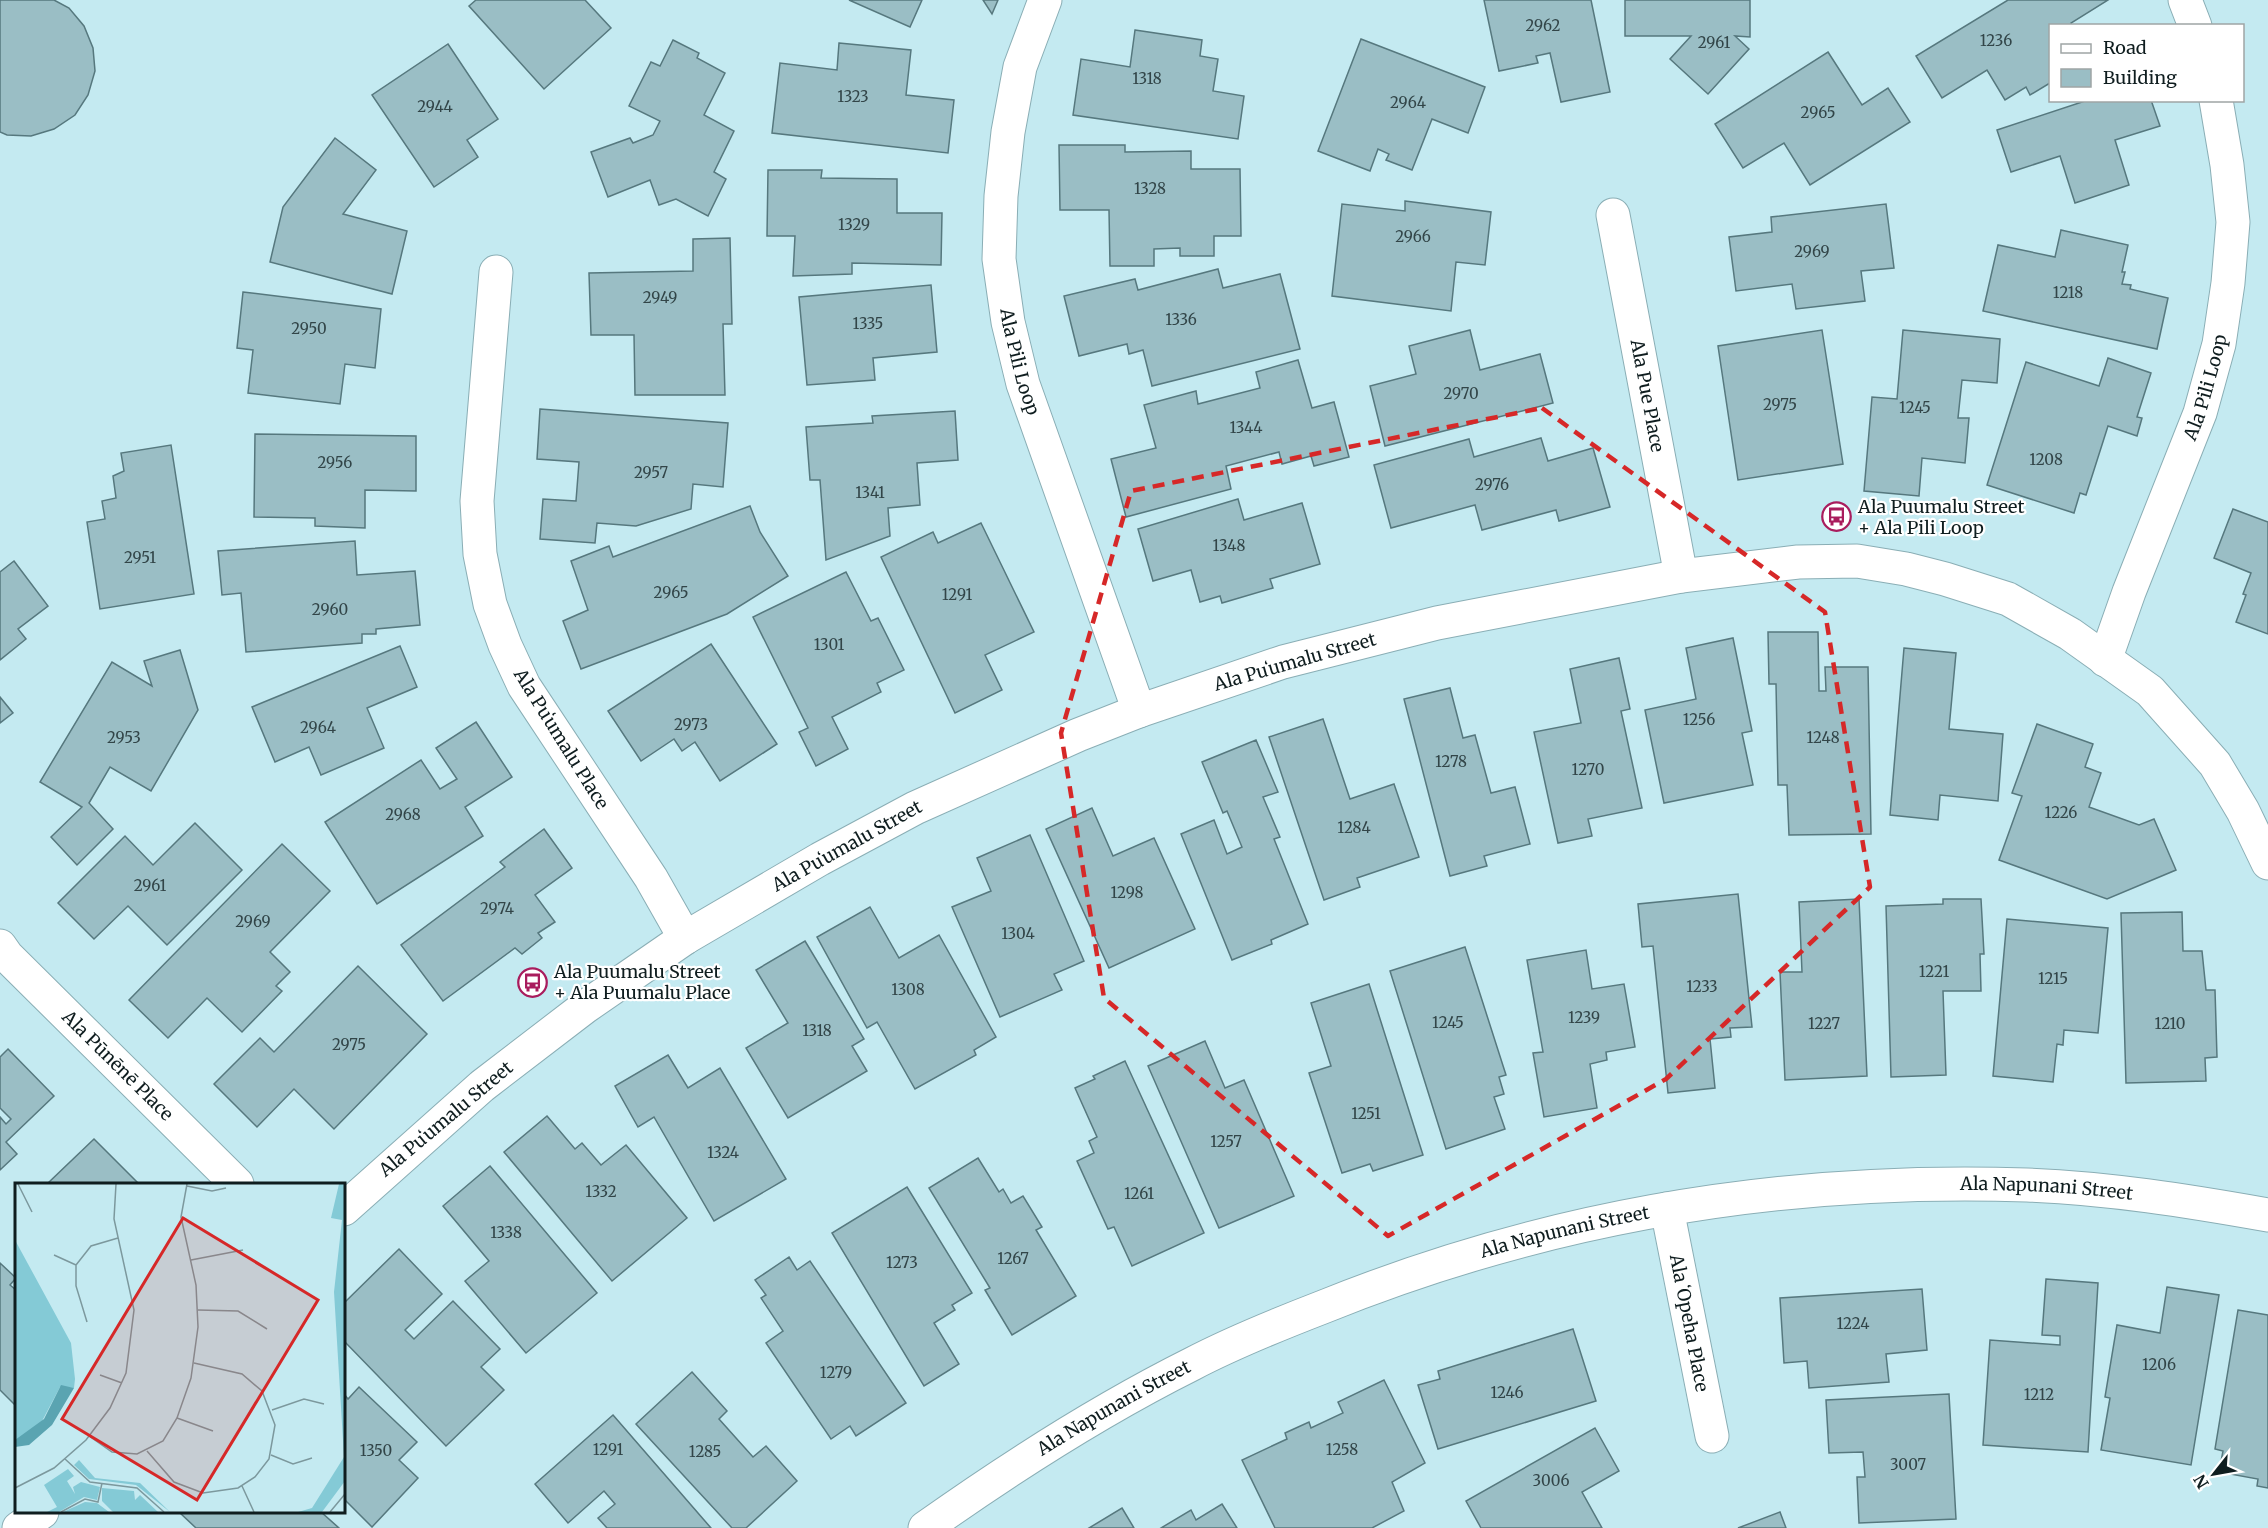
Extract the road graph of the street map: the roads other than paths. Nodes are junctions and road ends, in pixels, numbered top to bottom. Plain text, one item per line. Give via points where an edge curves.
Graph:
1 (1045, 0) edge
2 (2186, 0) edge
3 (2194, 24) edge
4 (2216, 102) edge
5 (1612, 215) dead end
6 (496, 272) dead end
7 (1681, 576) junction
8 (2105, 660) junction
9 (1139, 711) junction
10 (2268, 863) edge
11 (685, 938) junction
12 (0, 946) edge
13 (235, 1183) edge
14 (345, 1208) edge
15 (1666, 1209) junction
16 (2268, 1215) edge
17 (1712, 1437) dead end
18 (41, 1513) edge
19 (19, 1528) edge
20 (925, 1528) edge

1 - 9 street, Ala Pili Loop via 1020,67 1008,132 1000,196 999,259 1008,322 1023,384
2 - 3 street
4 - 8 street, Ala Pili Loop via 2233,222 2218,344 2200,413
5 - 7 street, Ala Pue Place
6 - 11 street, Ala Puʻumalu Place via 477,501 480,554 490,604 524,686 651,878
7 - 8 street, Ala Puʻumalu Street via 1798,562 1857,561 1906,569 2008,599 2070,634
7 - 9 street, Ala Puʻumalu Street via 1365,640 1282,662
8 - 10 street, Ala Puʻumalu Street via 2150,691 2215,764
9 - 11 street, Ala Puʻumalu Street via 915,808
11 - 14 street, Ala Puʻumalu Street via 585,1007 482,1086
12 - 13 street, Ala Pūnēnē Place
15 - 16 street, Ala Napunani Street via 1826,1188 2018,1185 2122,1194
15 - 17 street, Ala ʻOpeha Place
15 - 20 street, Ala Napunani Street via 1567,1228 1471,1253 1381,1283 1284,1323 1195,1362 1098,1414 1006,1471
18 - 19 street

